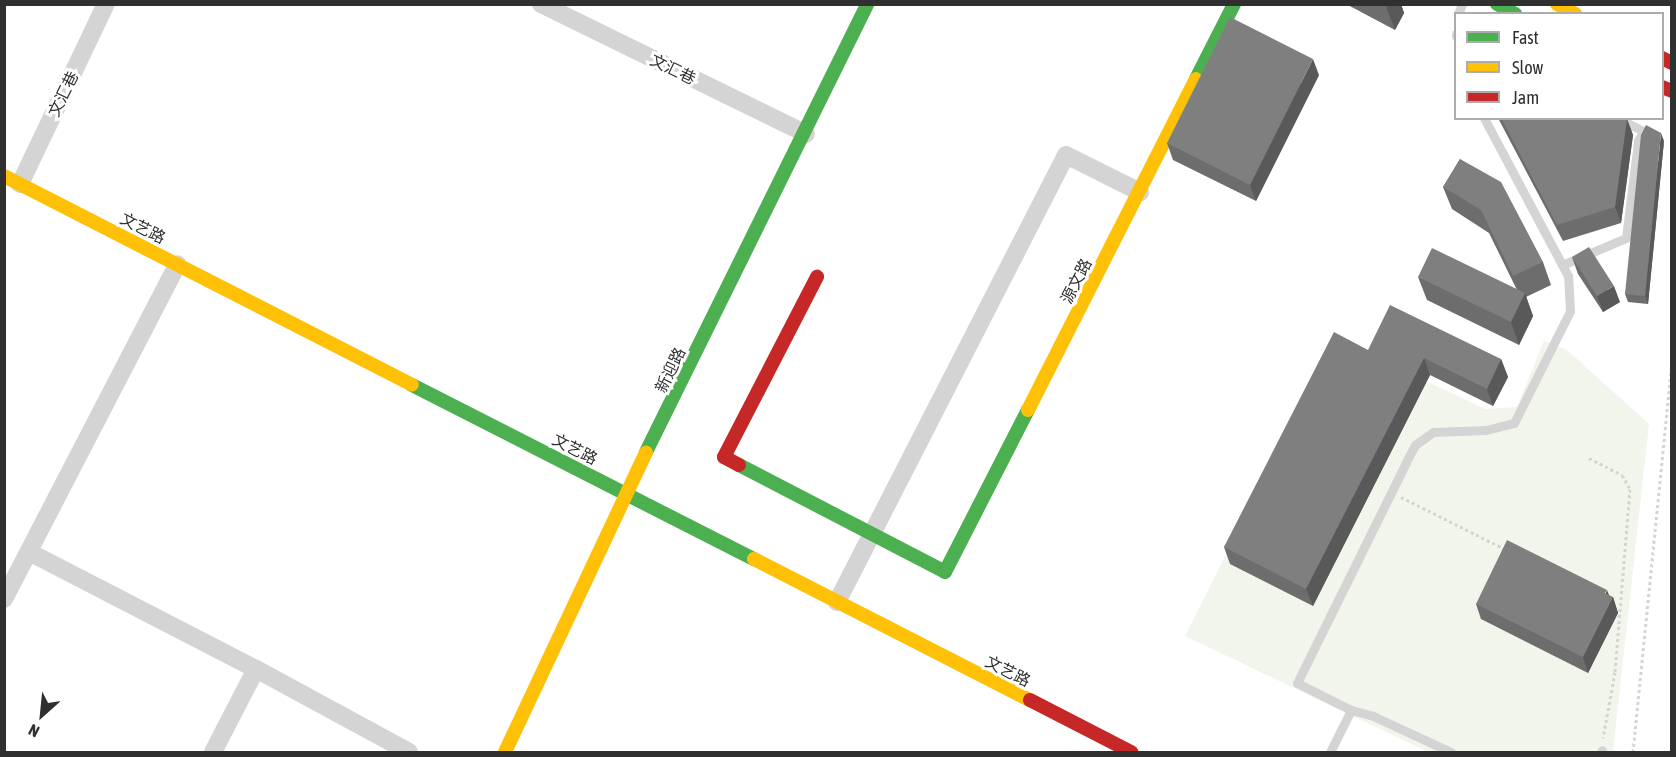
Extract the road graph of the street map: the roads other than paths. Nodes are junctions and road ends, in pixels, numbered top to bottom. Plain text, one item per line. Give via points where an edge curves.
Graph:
1 (106, 4) edge
2 (540, 4) edge
3 (867, 4) edge
4 (1234, 4) edge
5 (1497, 4) edge
6 (1557, 4) edge
7 (1511, 12) edge
8 (1571, 12) edge
9 (1485, 120) edge
10 (1622, 120) edge
11 (806, 134) junction
12 (12, 180) edge
13 (1140, 192) junction
14 (178, 264) junction
15 (1562, 265) junction
16 (817, 277) dead end
17 (625, 493) junction
18 (872, 534) junction
19 (29, 552) junction
20 (4, 598) edge
21 (837, 602) junction
22 (256, 669) junction
23 (1351, 710) junction
24 (213, 753) edge
25 (409, 753) edge
26 (505, 753) edge
27 (1131, 753) edge
28 (1330, 753) edge
29 (1451, 753) edge

1 - 12 street, 文汇巷
2 - 11 street, 文汇巷
3 - 11 street, 新迎路
4 - 13 street, 源文路
5 - 7 street
6 - 8 street
9 - 15 lane
10 - 15 lane via 1643,131 1638,141 1626,238
11 - 17 street, 新迎路
12 - 14 street, 文艺路
13 - 18 street via 1066,155
13 - 18 street, 源文路 via 945,572
14 - 17 street, 文艺路
14 - 19 street
15 - 23 lane via 1571,292 1570,311 1521,416 1505,428 1458,429 1424,436 1415,445 1297,682
16 - 18 street via 724,457
17 - 21 street, 文艺路
17 - 26 street, 新迎路
18 - 21 street
19 - 20 street
19 - 22 street
21 - 27 street, 文艺路
22 - 24 street
22 - 25 street
23 - 28 lane
23 - 29 lane via 1373,716

